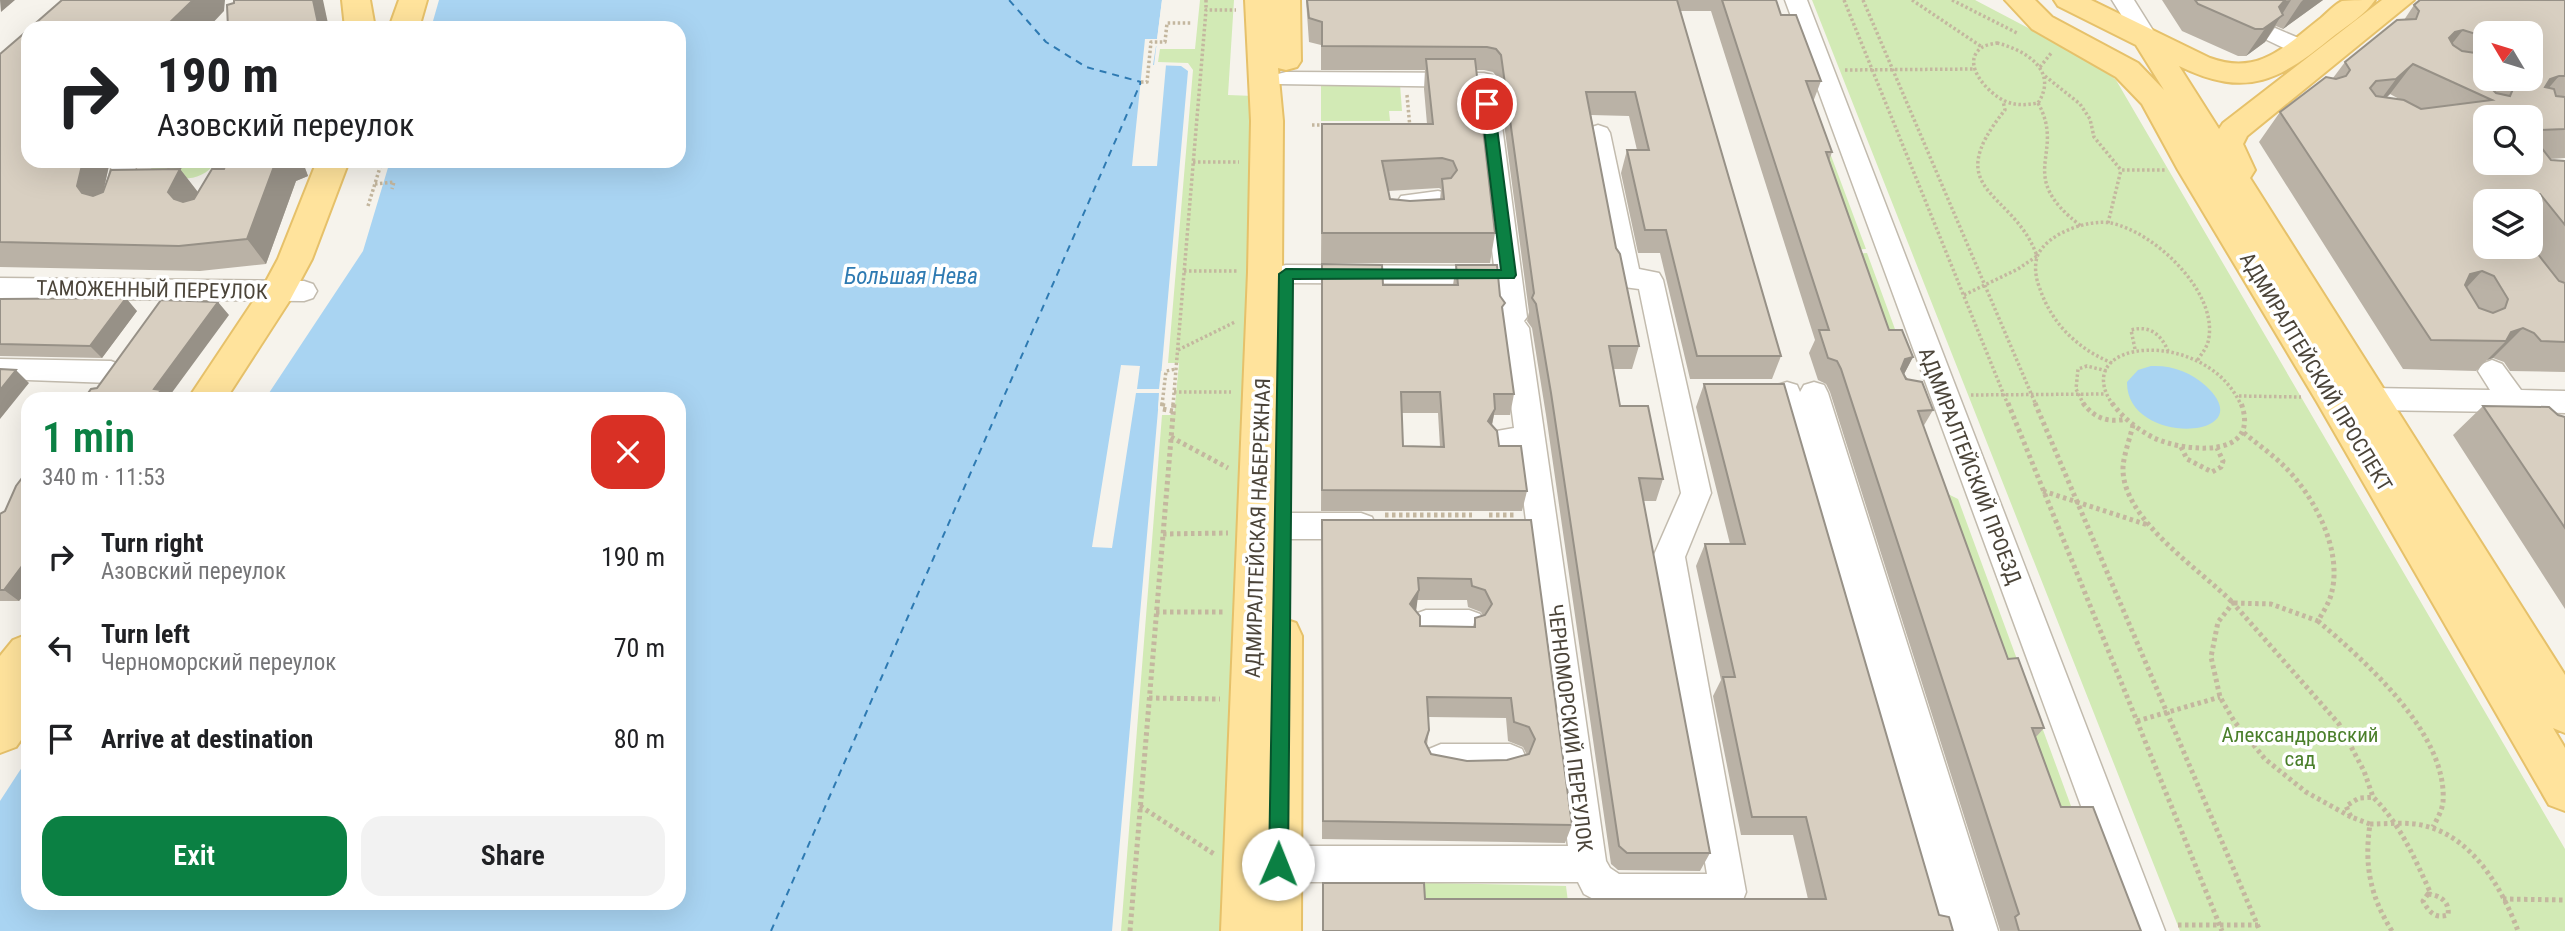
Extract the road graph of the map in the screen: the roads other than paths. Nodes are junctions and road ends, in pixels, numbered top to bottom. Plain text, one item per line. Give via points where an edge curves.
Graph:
1 (356, 0) edge
2 (413, 0) edge
3 (1286, 0) edge
4 (1796, 0) edge
5 (2021, 0) edge
6 (2068, 0) edge
7 (2123, 0) edge
8 (2361, 0) edge
9 (2400, 0) edge
10 (1246, 5) edge
11 (359, 21) edge
12 (406, 21) edge
13 (2148, 40) junction
14 (2166, 71) junction
15 (1286, 79) junction
16 (2298, 90) junction
17 (1598, 133) dead end
18 (123, 168) edge
19 (330, 168) edge
20 (366, 173) edge
21 (2234, 179) junction
22 (1437, 199) edge
23 (114, 210) edge
24 (1408, 219) edge
25 (1286, 274) junction
26 (1509, 275) junction
27 (0, 288) edge
28 (291, 291) junction
29 (0, 369) edge
30 (2492, 371) edge
31 (96, 392) edge
32 (212, 392) edge
33 (239, 392) edge
34 (2514, 401) junction
35 (2565, 402) edge
36 (2341, 404) junction
37 (2537, 436) edge
38 (1501, 440) edge
39 (1539, 453) junction
40 (1388, 521) edge
41 (1283, 526) junction
42 (1426, 624) edge
43 (1469, 624) edge
44 (18, 668) edge
45 (2561, 700) edge
46 (0, 733) edge
47 (1441, 760) edge
48 (1510, 760) edge
49 (2565, 790) edge
50 (1278, 864) junction
51 (1588, 864) junction
52 (2162, 928) edge
53 (1245, 931) edge
54 (1277, 931) edge
55 (1944, 931) edge
56 (1979, 931) edge

1 - 11 main road
2 - 12 main road
3 - 15 main road, АДМИРАЛТЕЙСКАЯ НАБЕРЕЖНАЯ
4 - 52 street, АДМИРАЛТЕЙСКИЙ ПРОЕЗД via 1940,392
5 - 14 main road
5 - 36 main road, АДМИРАЛТЕЙСКИЙ ПРОСПЕКТ via 2042,23 2127,70 2155,99 2194,170
6 - 13 main road
7 - 13 street
8 - 13 main road via 2287,41 2268,69 2240,73 2205,66
9 - 16 main road via 2371,37
10 - 53 main road, АДМИРАЛТЕЙСКАЯ НАБЕРЕЖНАЯ via 1267,121
13 - 14 main road, АДМИРАЛТЕЙСКИЙ ПРОСПЕКТ
14 - 16 main road via 2237,93
14 - 21 main road, АДМИРАЛТЕЙСКИЙ ПРОСПЕКТ
15 - 25 main road, АДМИРАЛТЕЙСКАЯ НАБЕРЕЖНАЯ
15 - 26 street, ЧЕРНОМОРСКИЙ ПЕРЕУЛОК via 1484,80 1494,200
16 - 21 main road via 2239,125 2229,137 2229,151 2239,170
17 - 51 street via 1626,271 1633,279 1650,280 1690,393 1696,493 1669,557 1728,892 1614,892 1597,881
18 - 23 street
19 - 28 main road via 295,259
20 - 28 main road via 324,256
21 - 36 main road, АДМИРАЛТЕЙСКИЙ ПРОСПЕКТ
22 - 24 street via 1410,201
25 - 26 street via 1416,281
25 - 41 main road, АДМИРАЛТЕЙСКАЯ НАБЕРЕЖНАЯ
26 - 39 street, ЧЕРНОМОРСКИЙ ПЕРЕУЛОК
27 - 28 street, ТАМОЖЕННЫЙ ПЕРЕУЛОК via 163,300
28 - 32 main road
28 - 33 main road
29 - 31 street via 118,362
30 - 34 street
34 - 35 street
34 - 36 street
34 - 37 street
36 - 45 main road, АДМИРАЛТЕЙСКИЙ ПРОСПЕКТ
36 - 49 main road, АДМИРАЛТЕЙСКИЙ ПРОСПЕКТ
38 - 39 street
39 - 51 street, ЧЕРНОМОРСКИЙ ПЕРЕУЛОК via 1530,527 1566,760
40 - 41 street
41 - 50 main road, АДМИРАЛТЕЙСКАЯ НАБЕРЕЖНАЯ
42 - 43 street
44 - 46 main road
47 - 48 street
50 - 51 street, ЧЕРНОМОРСКИЙ ПЕРЕУЛОК
50 - 54 main road, АДМИРАЛТЕЙСКАЯ НАБЕРЕЖНАЯ
55 - 56 street via 1796,393

